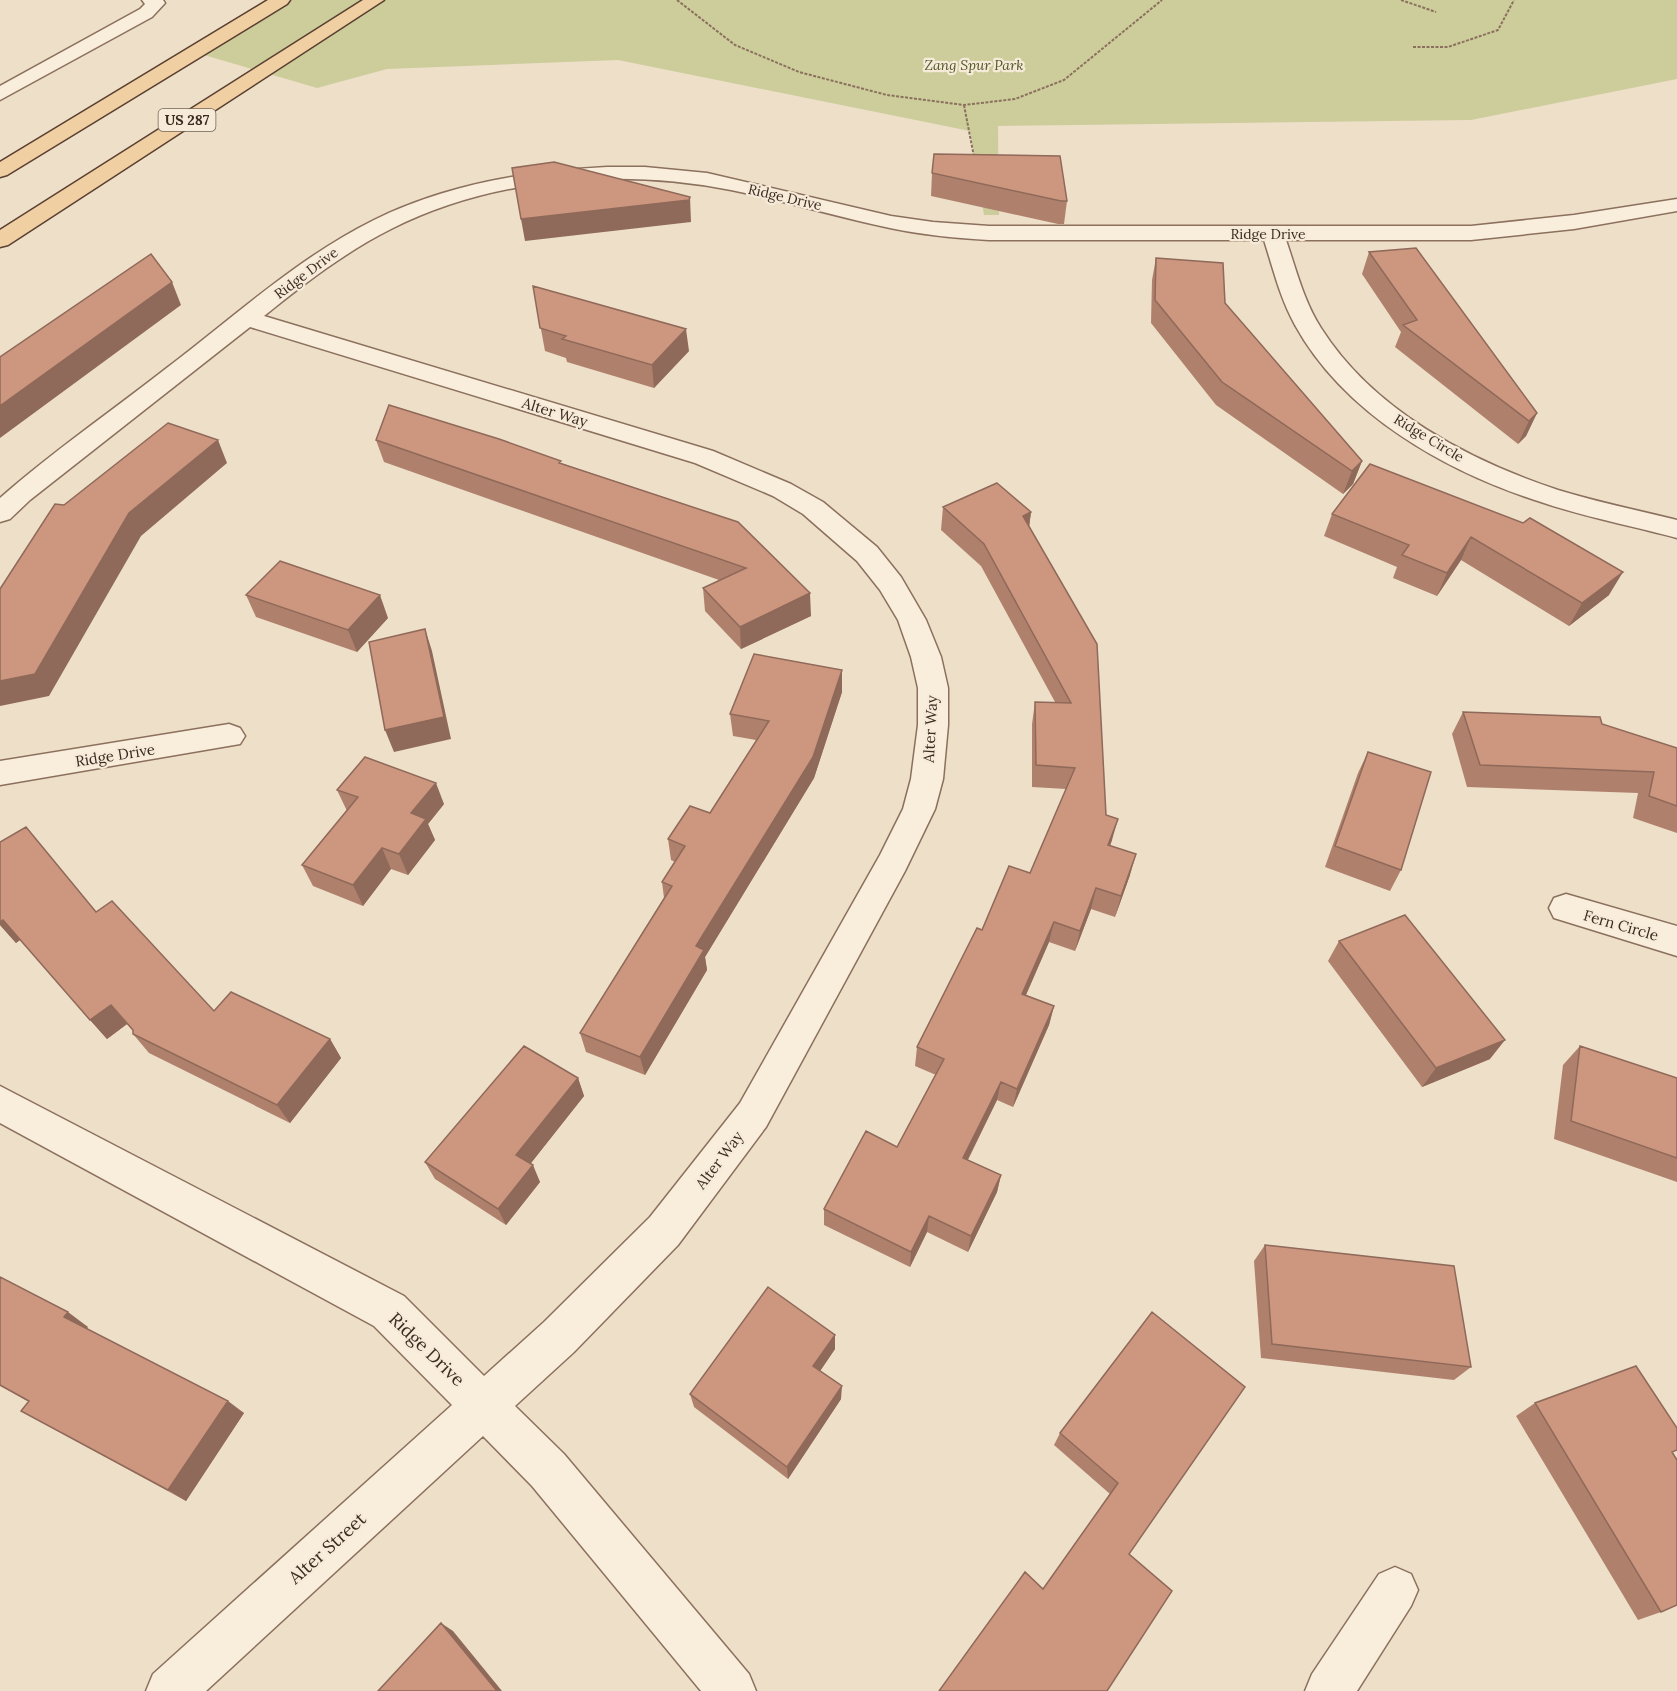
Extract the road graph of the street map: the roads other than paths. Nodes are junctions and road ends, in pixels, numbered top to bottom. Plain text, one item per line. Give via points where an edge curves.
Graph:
1 (151, 0) edge
2 (281, 0) edge
3 (375, 0) edge
4 (0, 73) edge
5 (26, 80) junction
6 (0, 94) edge
7 (0, 171) edge
8 (1675, 206) edge
9 (1273, 234) junction
10 (0, 240) edge
11 (246, 318) junction
12 (0, 513) edge
13 (1677, 529) edge
14 (230, 736) dead end
15 (0, 773) edge
16 (1566, 908) dead end
17 (1677, 941) edge
18 (0, 1103) edge
19 (483, 1405) junction
20 (1395, 1590) dead end
21 (170, 1691) edge
22 (732, 1691) edge
23 (1329, 1691) edge

1 - 5 street via 156,3 146,13
2 - 7 main road
3 - 10 main road, US 287
4 - 5 street
5 - 6 street
8 - 9 street, Ridge Drive via 1531,229 1435,234
9 - 11 street, Ridge Drive via 934,230 687,177 552,177 479,190 384,223 323,259
9 - 13 street, Ridge Circle via 1308,327 1330,360 1389,413 1432,442 1497,476 1549,496
11 - 12 street, Ridge Drive
11 - 19 street, Alter Way via 704,457 782,490 813,508 867,554 891,584 912,620 933,688 927,779 918,809 893,862 753,1115 664,1231 559,1337
14 - 15 street, Ridge Drive
16 - 17 street, Fern Circle
18 - 19 street, Ridge Drive via 389,1311
19 - 21 street, Alter Street
19 - 22 street, Ridge Drive via 548,1470
20 - 23 street

